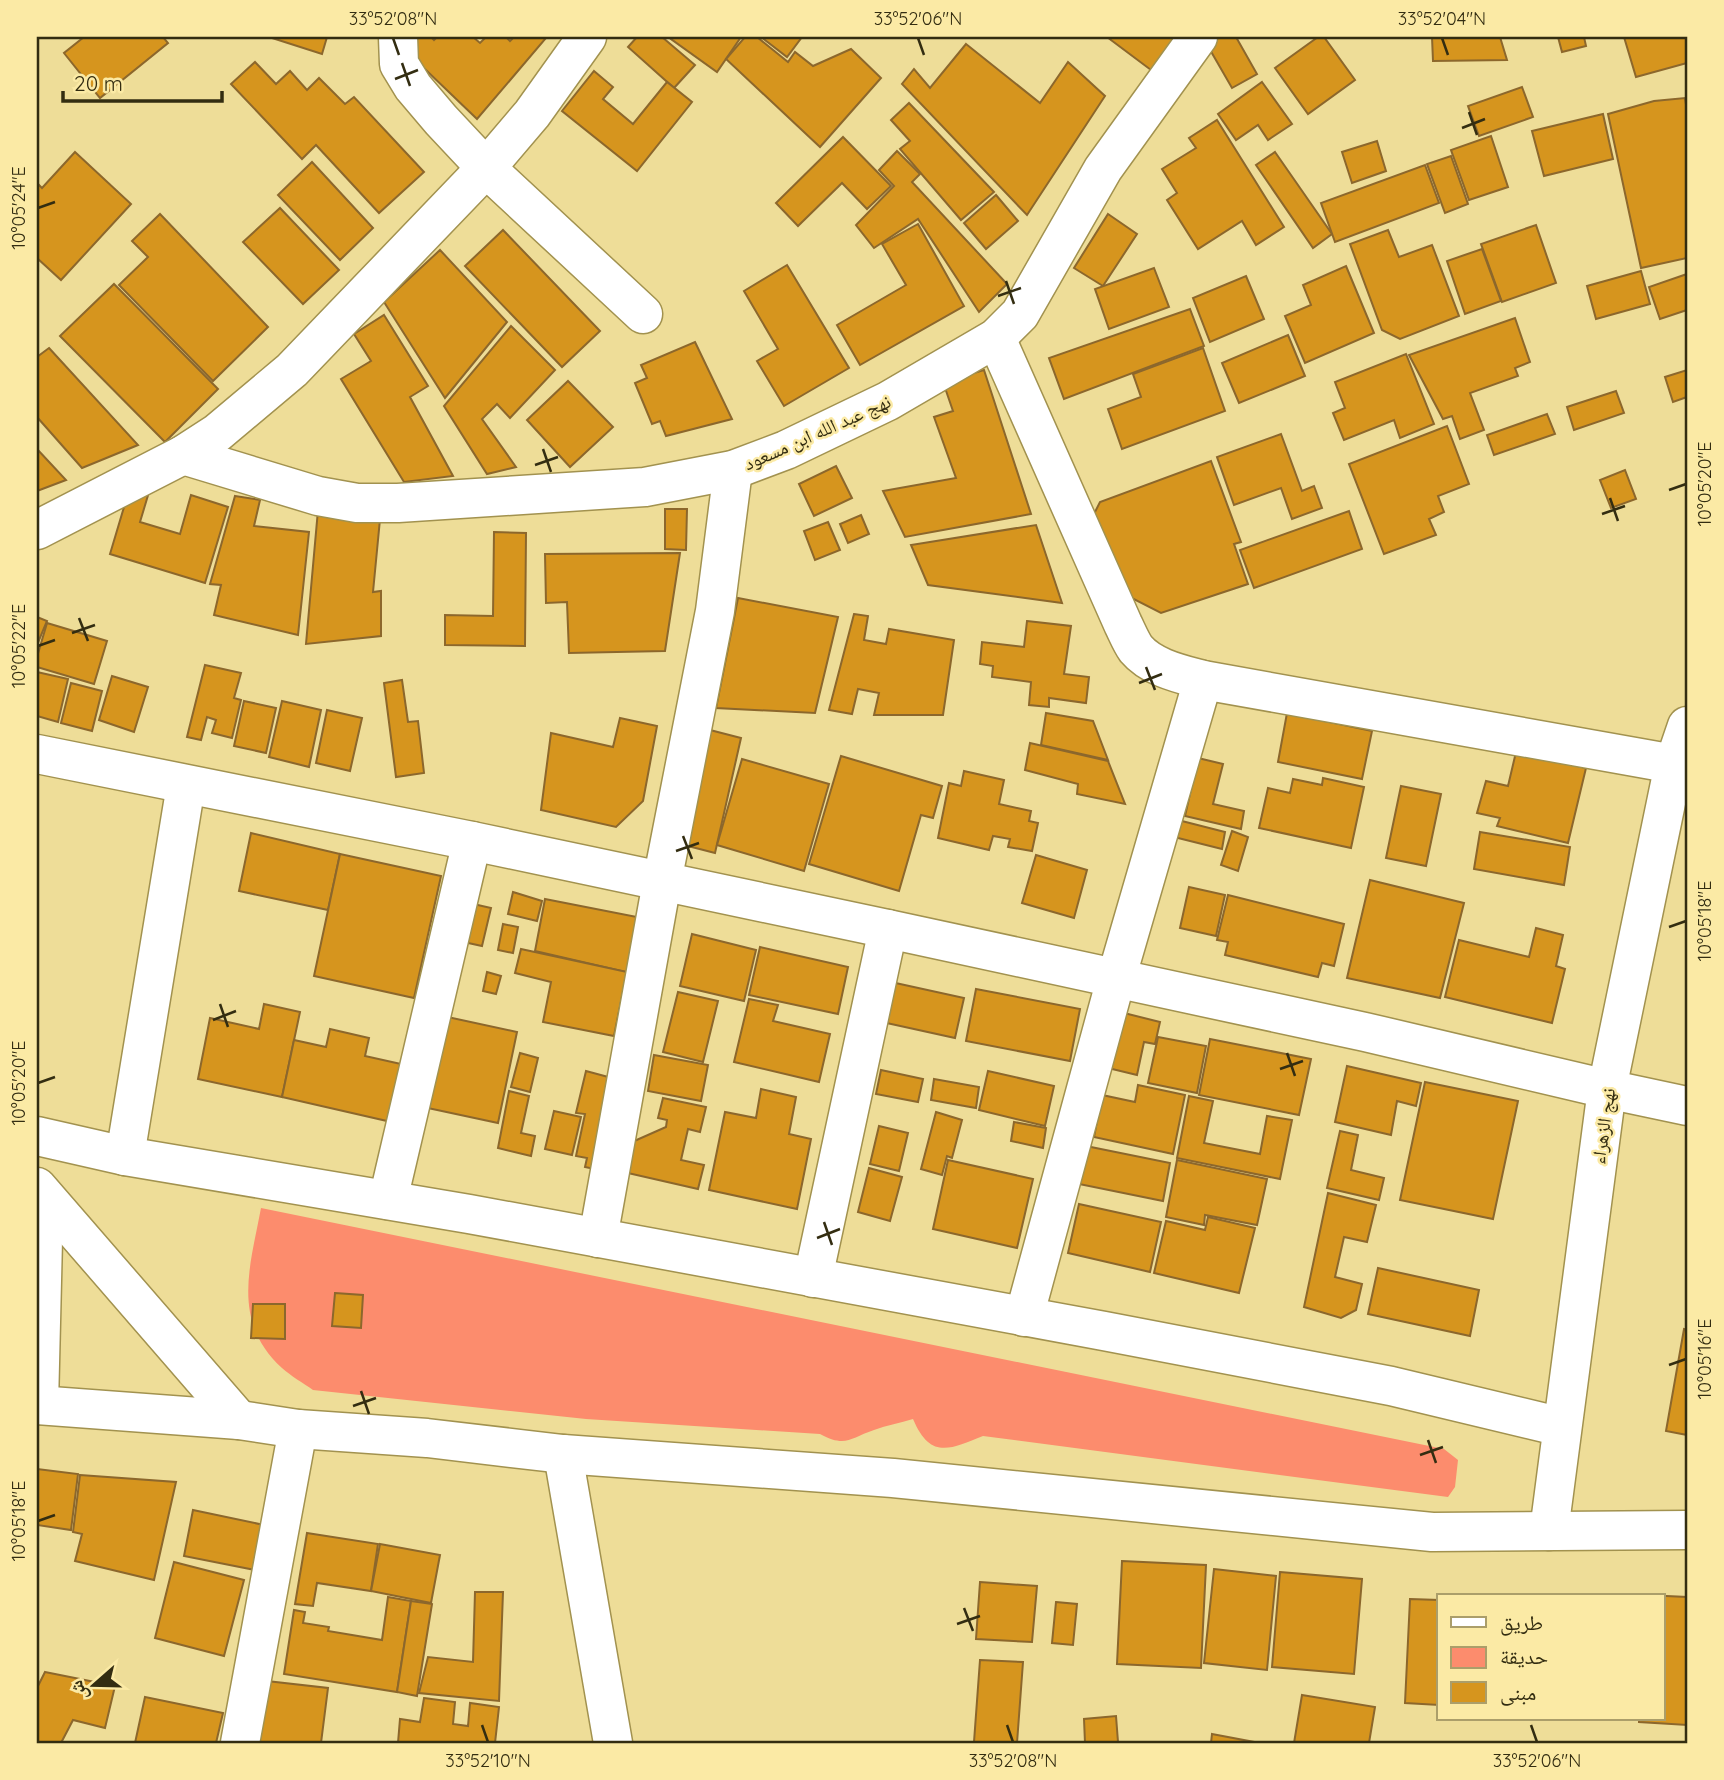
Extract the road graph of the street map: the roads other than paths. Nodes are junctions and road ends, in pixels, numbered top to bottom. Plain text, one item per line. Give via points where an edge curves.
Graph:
1 (398, 37) edge
2 (587, 37) edge
3 (1198, 37) edge
4 (485, 168) junction
5 (643, 314) dead end
6 (996, 338) junction
7 (183, 455) junction
8 (733, 470) junction
9 (37, 530) edge
10 (1203, 680) junction
11 (1687, 726) edge
12 (37, 754) edge
13 (1674, 764) junction
14 (186, 785) junction
15 (472, 841) junction
16 (662, 882) junction
17 (888, 929) junction
18 (1116, 979) junction
19 (1607, 1090) junction
20 (1687, 1106) edge
21 (37, 1136) edge
22 (125, 1156) junction
23 (41, 1192) edge
24 (388, 1200) junction
25 (598, 1238) junction
26 (813, 1278) junction
27 (1024, 1317) junction
28 (38, 1405) edge
29 (239, 1420) junction
30 (1562, 1427) junction
31 (299, 1429) junction
32 (564, 1454) junction
33 (1687, 1530) edge
34 (1549, 1531) junction
35 (240, 1743) edge
36 (613, 1743) edge

1 - 4 street via 400,64 413,87
2 - 4 street via 532,114
3 - 6 street, نهج عبد الله ابن مسعود via 1103,169 1020,314
4 - 5 street
4 - 7 street via 292,370
6 - 8 street, نهج عبد الله ابن مسعود via 888,401
6 - 10 street via 1137,650 1154,663
7 - 8 street, نهج عبد الله ابن مسعود via 318,496 357,503 645,487
7 - 9 street
8 - 16 street via 715,611
10 - 13 street
10 - 18 street
11 - 13 street, نهج الزهراء
12 - 14 street
13 - 19 street, نهج الزهراء
14 - 15 street
14 - 22 street
15 - 16 street
15 - 24 street
16 - 17 street
16 - 25 street
17 - 18 street
17 - 26 street
18 - 19 street
18 - 27 street
19 - 20 street
19 - 30 street, نهج الزهراء
21 - 22 street
22 - 24 street
23 - 28 street
23 - 29 street
24 - 25 street
25 - 26 street
26 - 27 street
27 - 30 street via 1391,1386
28 - 29 street
29 - 31 street
30 - 34 street, نهج الزهراء
31 - 32 street
31 - 35 street
32 - 34 street via 894,1478 1432,1532
32 - 36 street
33 - 34 street

